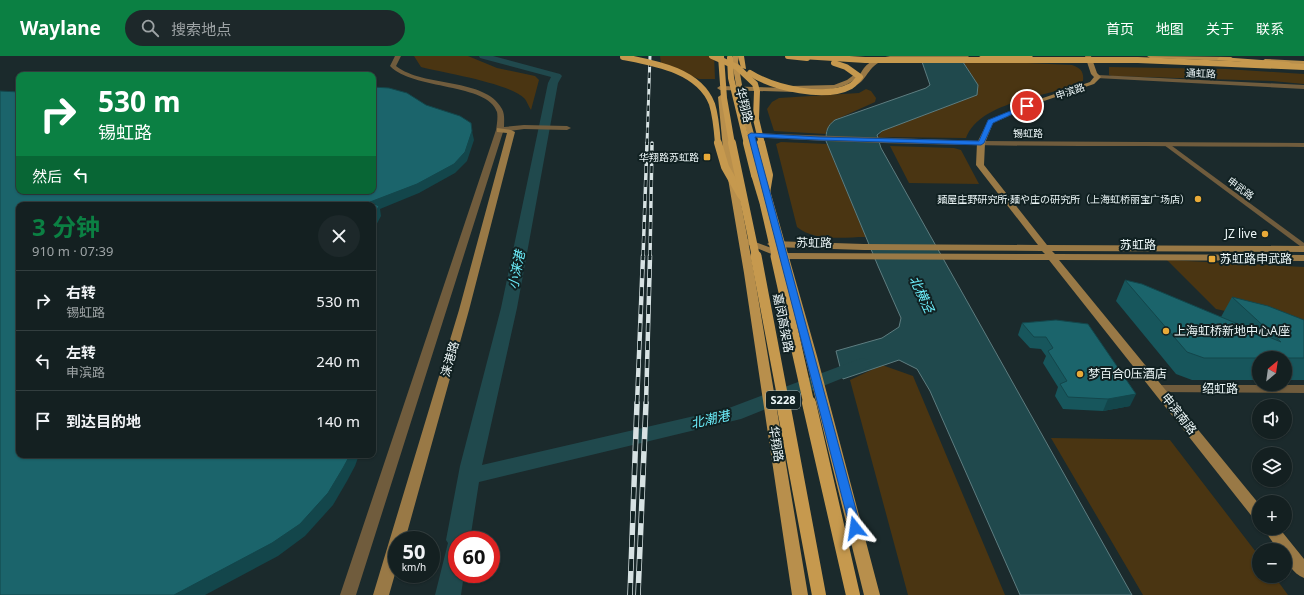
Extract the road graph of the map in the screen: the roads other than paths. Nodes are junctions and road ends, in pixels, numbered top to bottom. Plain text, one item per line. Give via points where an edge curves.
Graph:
1 (398, 56) edge
2 (616, 56) edge
3 (712, 56) edge
4 (720, 56) edge
5 (730, 56) edge
6 (736, 56) edge
7 (741, 56) edge
8 (788, 56) edge
9 (802, 56) edge
10 (809, 56) edge
11 (915, 56) edge
12 (1144, 56) edge
13 (1150, 56) edge
14 (979, 57) edge
15 (1076, 58) junction
16 (1088, 58) edge
17 (1304, 65) edge
18 (1098, 77) junction
19 (843, 86) junction
20 (1304, 87) edge
21 (720, 88) junction
22 (739, 88) junction
23 (567, 128) dead end
24 (500, 130) junction
25 (751, 135) junction
26 (981, 143) junction
27 (1166, 144) junction
28 (1304, 144) edge
29 (747, 204) junction
30 (764, 205) junction
31 (743, 241) junction
32 (781, 245) junction
33 (1045, 247) junction
34 (1304, 248) edge
35 (784, 256) junction
36 (1053, 257) junction
37 (1304, 258) edge
38 (1159, 389) junction
39 (1304, 389) edge
40 (1252, 505) edge
41 (1276, 535) edge
42 (1304, 571) edge
43 (348, 595) edge
44 (381, 595) edge
45 (800, 595) edge
46 (819, 595) edge
47 (853, 595) edge
48 (872, 595) edge

1 - 24 street via 393,66 396,70 416,78 469,90 493,101 500,113
2 - 29 highway, bridge via 674,71 704,91 712,106 723,164
3 - 30 highway, bridge via 737,66 755,84 756,119 768,175
4 - 21 main road, 华翔路
4 - 29 highway, 嘉闵高架路 / S228, bridge via 726,110
5 - 30 highway, 嘉闵高架路 / S228, bridge via 731,78 740,119
6 - 22 main road, 华翔路
7 - 8 highway, bridge via 744,68 751,74 788,88 805,91 839,90 851,87 860,78 846,67 835,63
9 - 15 highway, bridge via 868,61
10 - 19 main road, bridge via 838,61 855,71 852,80
11 - 14 main road
11 - 19 main road, bridge via 875,62 866,69 862,78
12 - 17 highway, bridge
13 - 17 main road
14 - 15 highway, bridge
14 - 16 main road
15 - 17 highway, bridge
16 - 17 main road
16 - 18 main road, 申滨路
18 - 20 street, 通虹路
18 - 26 main road, 申滨路 via 1092,83 1039,101 990,122
19 - 22 main road via 818,90
21 - 22 main road
21 - 31 main road, 华翔路 via 727,149
22 - 25 main road, 华翔路
23 - 24 street via 524,127
24 - 43 street
24 - 44 main road, 涞港路 via 511,132 464,310
25 - 26 street, 锡虹路
25 - 32 main road, 华翔路
26 - 27 street, 锡虹路
26 - 33 main road, 申滨路 via 980,164
27 - 28 street, 锡虹路
27 - 34 street, 申武路
29 - 46 highway, 嘉闵高架路 / S228, bridge
30 - 47 highway, 嘉闵高架路 / S228, bridge
31 - 32 main road, 苏虹路
31 - 35 main road, 苏虹路
31 - 45 main road, 华翔路
32 - 33 main road, 苏虹路
32 - 35 main road, 华翔路
33 - 34 main road, 苏虹路
33 - 36 main road, 申滨路
35 - 36 main road, 苏虹路
35 - 48 main road, 华翔路
36 - 37 main road, 苏虹路
36 - 38 main road, 申滨南路
38 - 39 street, 绍虹路
38 - 40 main road, 申滨南路
41 - 42 main road

